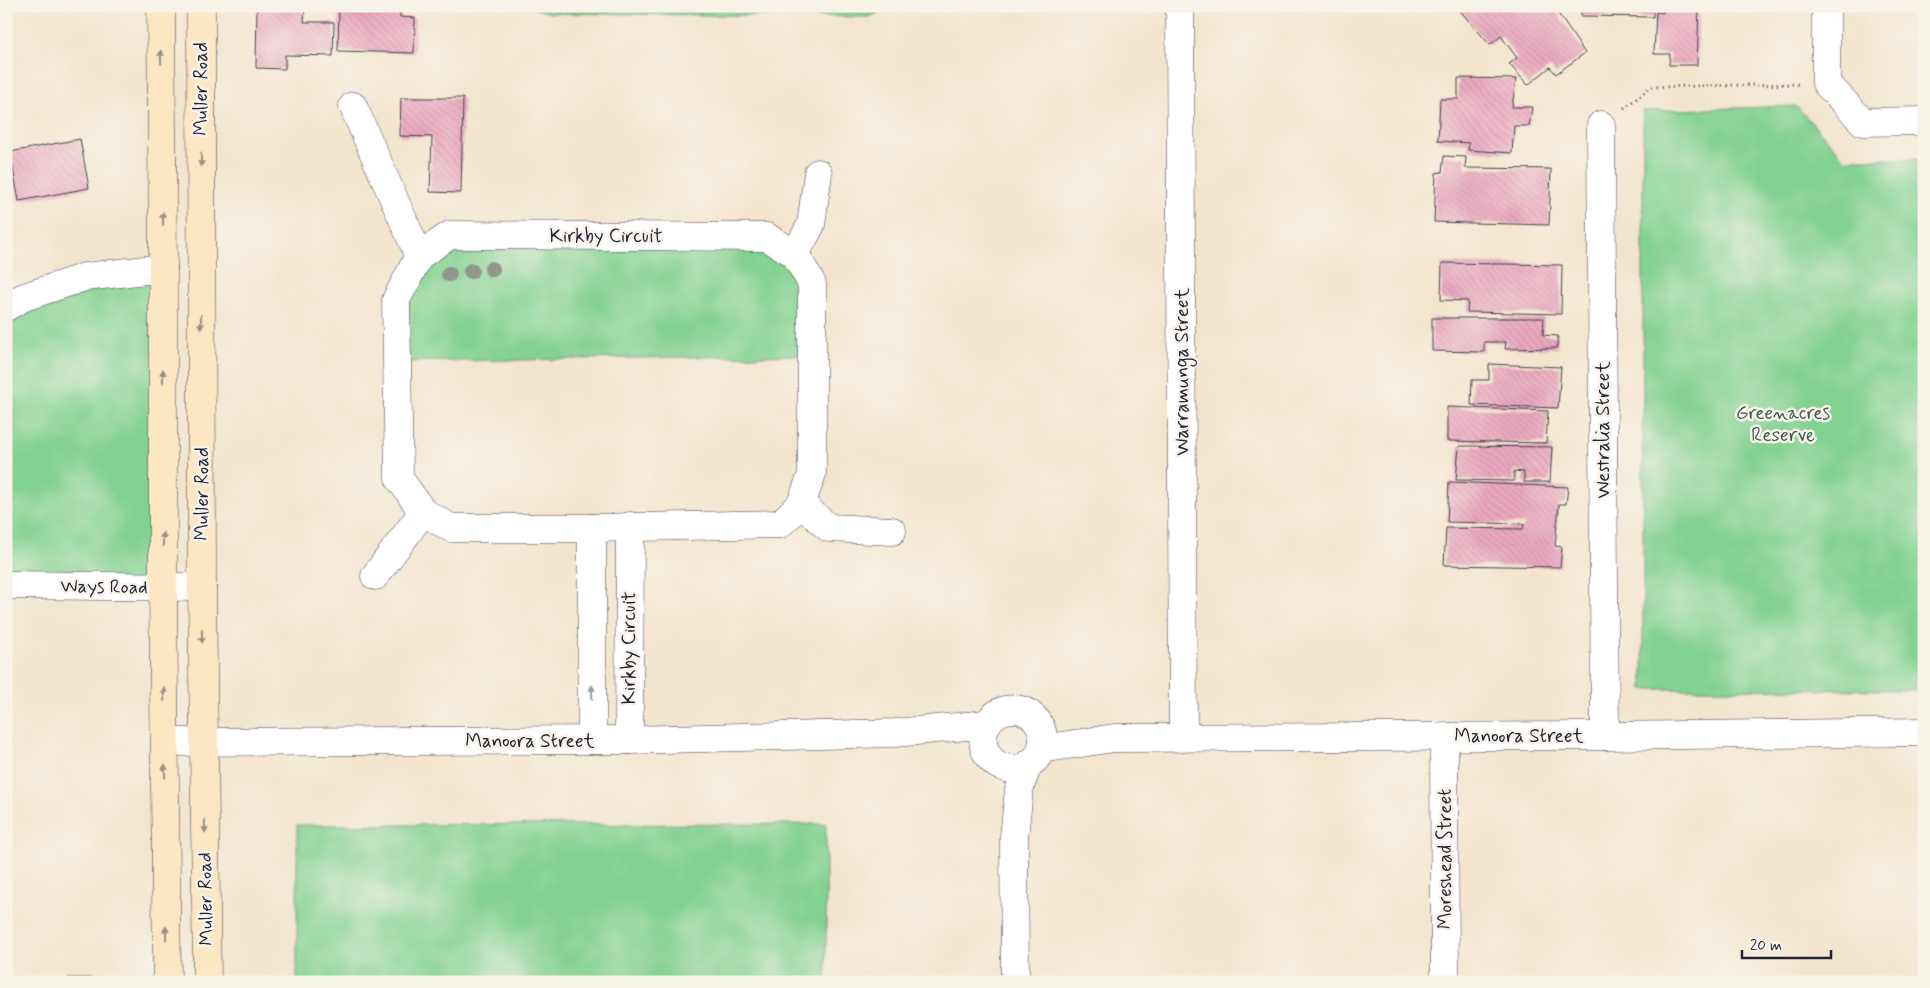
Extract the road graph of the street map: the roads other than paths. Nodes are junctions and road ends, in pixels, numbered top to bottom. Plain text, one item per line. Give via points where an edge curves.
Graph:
1 (161, 6) edge
2 (201, 6) edge
3 (1180, 6) edge
4 (1826, 6) edge
5 (353, 106) dead end
6 (1924, 121) edge
7 (1601, 125) road end
8 (818, 173) dead end
9 (795, 254) junction
10 (419, 256) junction
11 (163, 268) junction
12 (6, 308) edge
13 (801, 504) junction
14 (423, 512) junction
15 (630, 526) junction
16 (592, 528) junction
17 (892, 531) dead end
18 (375, 576) dead end
19 (6, 586) edge
20 (202, 587) junction
21 (163, 588) junction
22 (1924, 732) edge
23 (1444, 736) junction
24 (1605, 736) junction
25 (1183, 738) junction
26 (592, 740) junction
27 (629, 740) junction
28 (164, 742) junction
29 (204, 742) junction
30 (989, 744) junction
31 (1036, 745) junction
32 (1014, 837) junction
33 (167, 982) edge
34 (207, 982) edge
35 (1015, 982) edge
36 (1445, 982) edge

11 -> 1 main road, Muller Road
2 -> 20 main road, Muller Road
3 - 25 street, Warramunga Street
4 - 6 street via 1826,83 1863,122
5 - 10 street
7 - 24 street, Westralia Street
8 - 9 street via 811,225
9 - 10 street, Kirkby Circuit via 767,237 450,235
9 - 13 street, Kirkby Circuit via 812,284 812,474
10 - 14 street, Kirkby Circuit via 396,300 399,478
11 - 12 street via 85,277 24,297
21 -> 11 main road, Muller Road
13 - 15 street, Kirkby Circuit via 780,524
13 - 17 street via 829,528
14 - 16 street, Kirkby Circuit via 451,528
14 - 18 street
15 - 16 street, Kirkby Circuit
15 - 27 street, Kirkby Circuit
26 -> 16 street, Kirkby Circuit
19 - 21 street, Ways Road
20 - 21 street, Ways Road
20 -> 29 main road, Muller Road
28 -> 21 main road, Muller Road
22 - 24 street, Manoora Street
23 - 24 street, Manoora Street
23 - 25 street, Manoora Street
23 - 36 street, Moreshead Street
25 - 31 street, Manoora Street via 1114,738
26 - 27 street, Manoora Street
26 - 29 street, Manoora Street
27 - 30 street, Manoora Street via 895,733
28 - 29 street, Manoora Street
33 -> 28 main road, Muller Road
29 -> 34 main road, Muller Road
30 - 31 street via 1008,768 1018,768
30 - 31 street via 997,713 1012,709 1027,713
30 - 32 street via 1006,790
31 - 32 street via 1019,790
32 - 35 street

